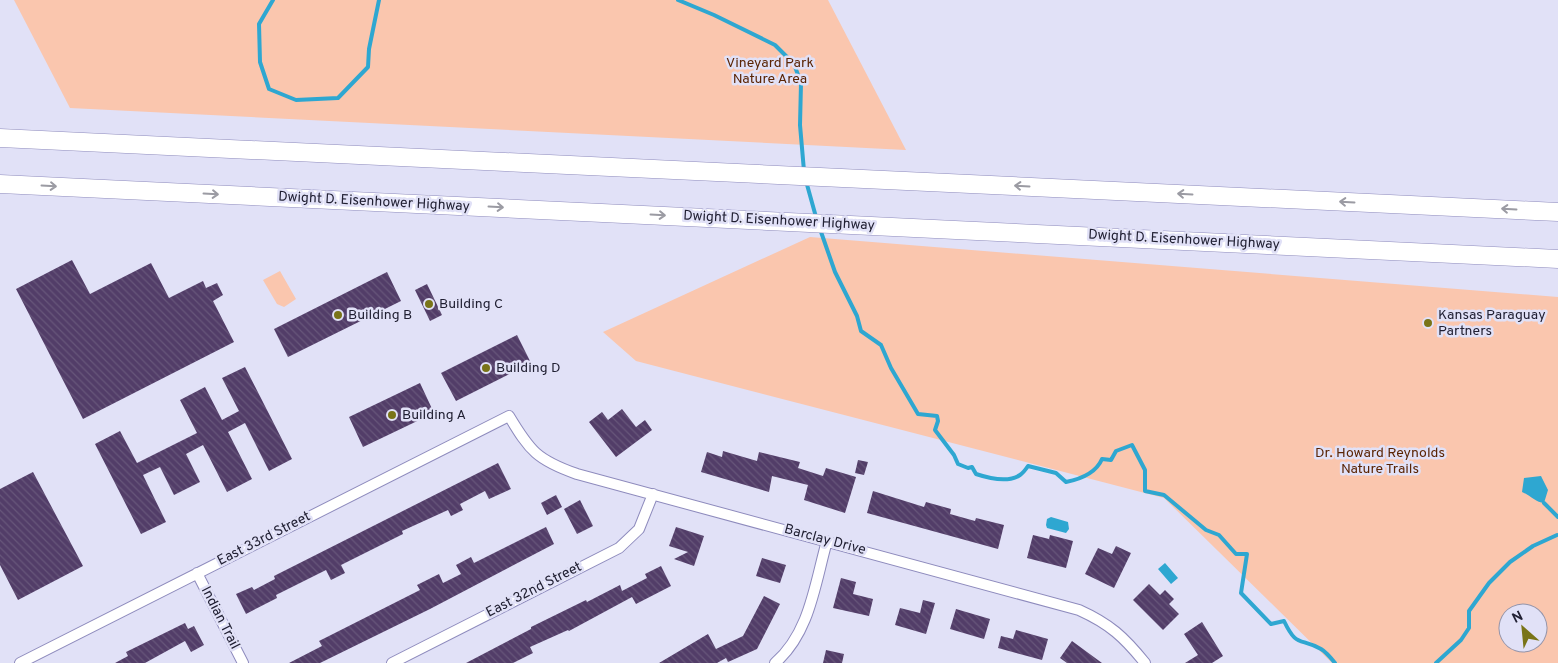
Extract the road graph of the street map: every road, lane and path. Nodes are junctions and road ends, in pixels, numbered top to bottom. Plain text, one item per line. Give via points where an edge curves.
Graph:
1 (0, 138) edge
2 (0, 184) edge
3 (1558, 212) edge
4 (1558, 259) edge
5 (509, 416) joint
6 (653, 494) junction
7 (827, 540) junction
8 (197, 573) junction
9 (20, 663) edge
10 (243, 663) edge
11 (392, 663) edge
12 (775, 663) edge
13 (1145, 663) edge

3 -> 1 highway
2 -> 4 highway, Dwight D. Eisenhower Highway
5 - 6 street, Barclay Drive via 528,446 545,461 577,474
5 - 8 street, East 33rd Street
6 - 7 street, Barclay Drive
6 - 11 street, East 32nd Street via 638,529 619,548
7 - 12 street via 803,626 787,652
7 - 13 street, Barclay Drive via 1079,610 1116,631
8 - 9 street, East 33rd Street
8 - 10 street, Indian Trail

